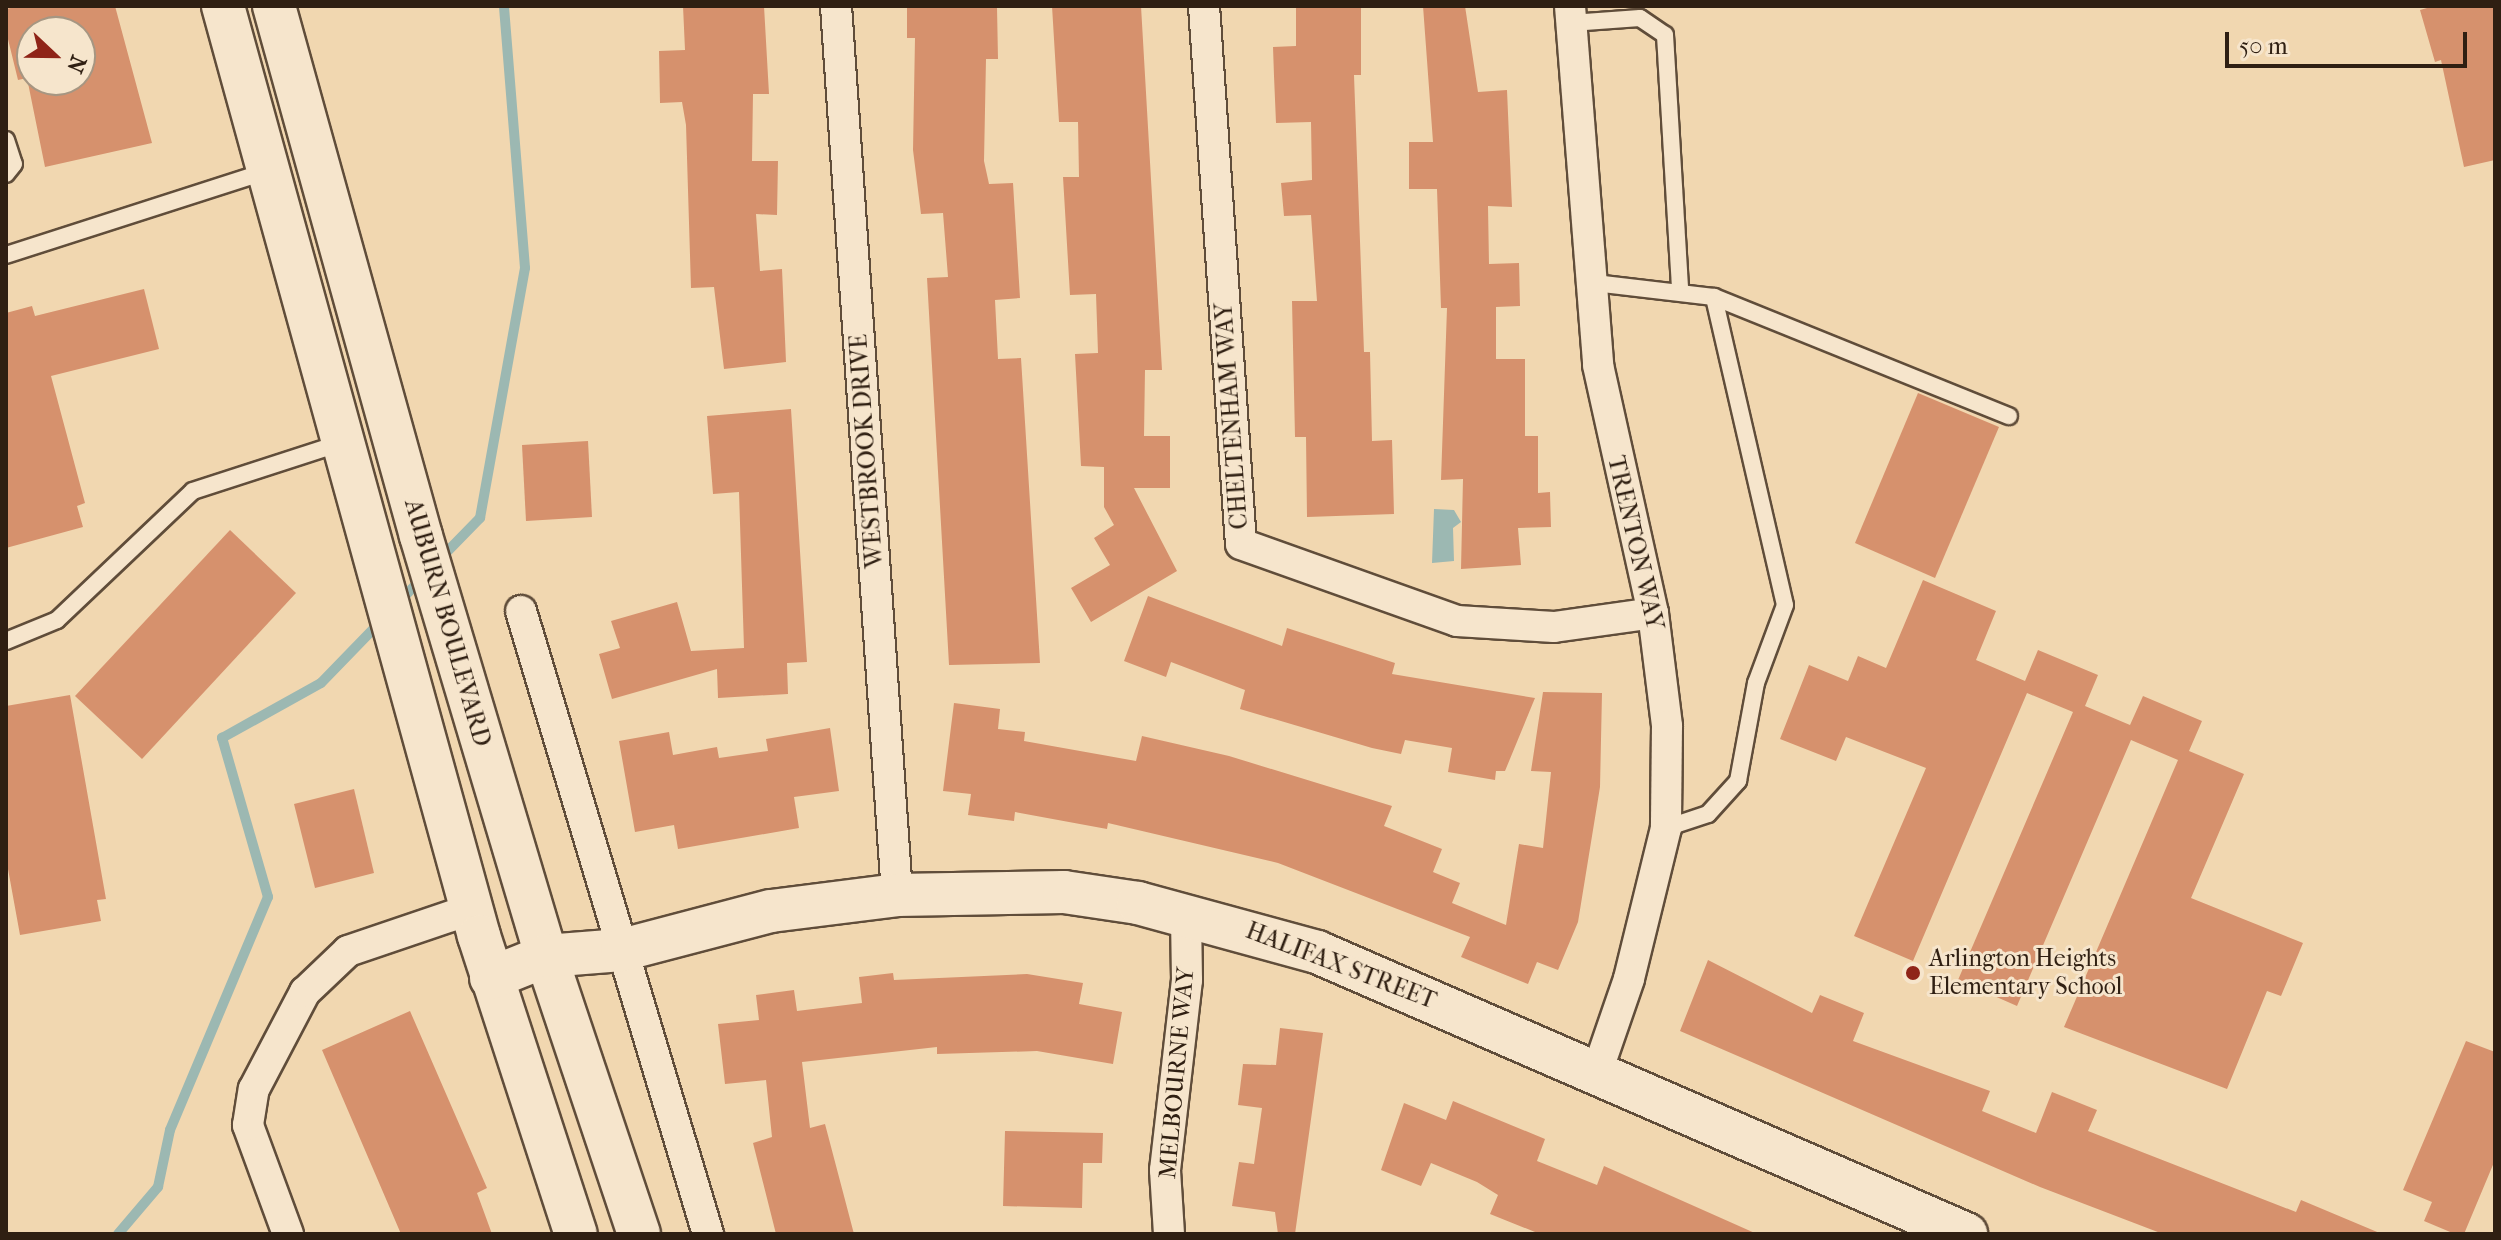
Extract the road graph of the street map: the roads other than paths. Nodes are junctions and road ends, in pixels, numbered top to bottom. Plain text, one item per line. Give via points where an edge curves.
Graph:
1 (223, 6) edge
2 (274, 6) edge
3 (836, 6) edge
4 (1204, 6) edge
5 (1570, 15) edge
6 (6, 140) edge
7 (269, 170) junction
8 (6, 174) edge
9 (6, 255) edge
10 (1594, 283) junction
11 (1680, 289) junction
12 (1714, 297) junction
13 (2009, 416) dead end
14 (344, 442) junction
15 (521, 611) dead end
16 (1653, 613) junction
17 (6, 641) edge
18 (1666, 828) junction
19 (897, 895) junction
20 (472, 909) junction
21 (1186, 913) junction
22 (622, 950) junction
23 (546, 956) junction
24 (491, 978) junction
25 (1597, 1072) junction
26 (288, 1234) edge
27 (576, 1234) edge
28 (639, 1234) edge
29 (708, 1234) edge
30 (1169, 1234) edge
31 (1966, 1234) edge

1 - 7 main road, AUBURN BOULEVARD
2 - 23 main road, AUBURN BOULEVARD via 424,546
3 - 19 street, WESTBROOK DRIVE
4 - 16 street, CHELTENHAM WAY via 1241,544 1457,621 1554,627
5 - 10 street, TRENTON WAY
5 - 11 lane via 1640,18 1665,35
6 - 8 lane via 14,164
7 - 9 lane
7 - 14 main road, AUBURN BOULEVARD
10 - 11 lane
10 - 16 street, TRENTON WAY via 1609,434
11 - 12 lane
12 - 13 lane
12 - 18 lane via 1785,605 1756,683 1738,781 1708,814
14 - 17 lane via 193,491 57,620
14 - 20 main road, AUBURN BOULEVARD
15 - 22 street
16 - 18 street, TRENTON WAY via 1667,726
18 - 25 street, TRENTON WAY via 1629,979
19 - 21 main road, HALIFAX STREET via 1064,892
19 - 22 main road, HALIFAX STREET via 771,911
20 - 24 main road, AUBURN BOULEVARD
20 - 26 street via 348,951 305,992 254,1089 248,1125
21 - 25 main road, HALIFAX STREET via 1317,952
21 - 30 street, MELBOURNE WAY via 1187,980 1165,1170
22 - 23 main road, HALIFAX STREET
22 - 29 street
23 - 24 main road, HALIFAX STREET
23 - 28 main road, AUBURN BOULEVARD
24 - 27 main road, AUBURN BOULEVARD
25 - 31 main road, HALIFAX STREET

